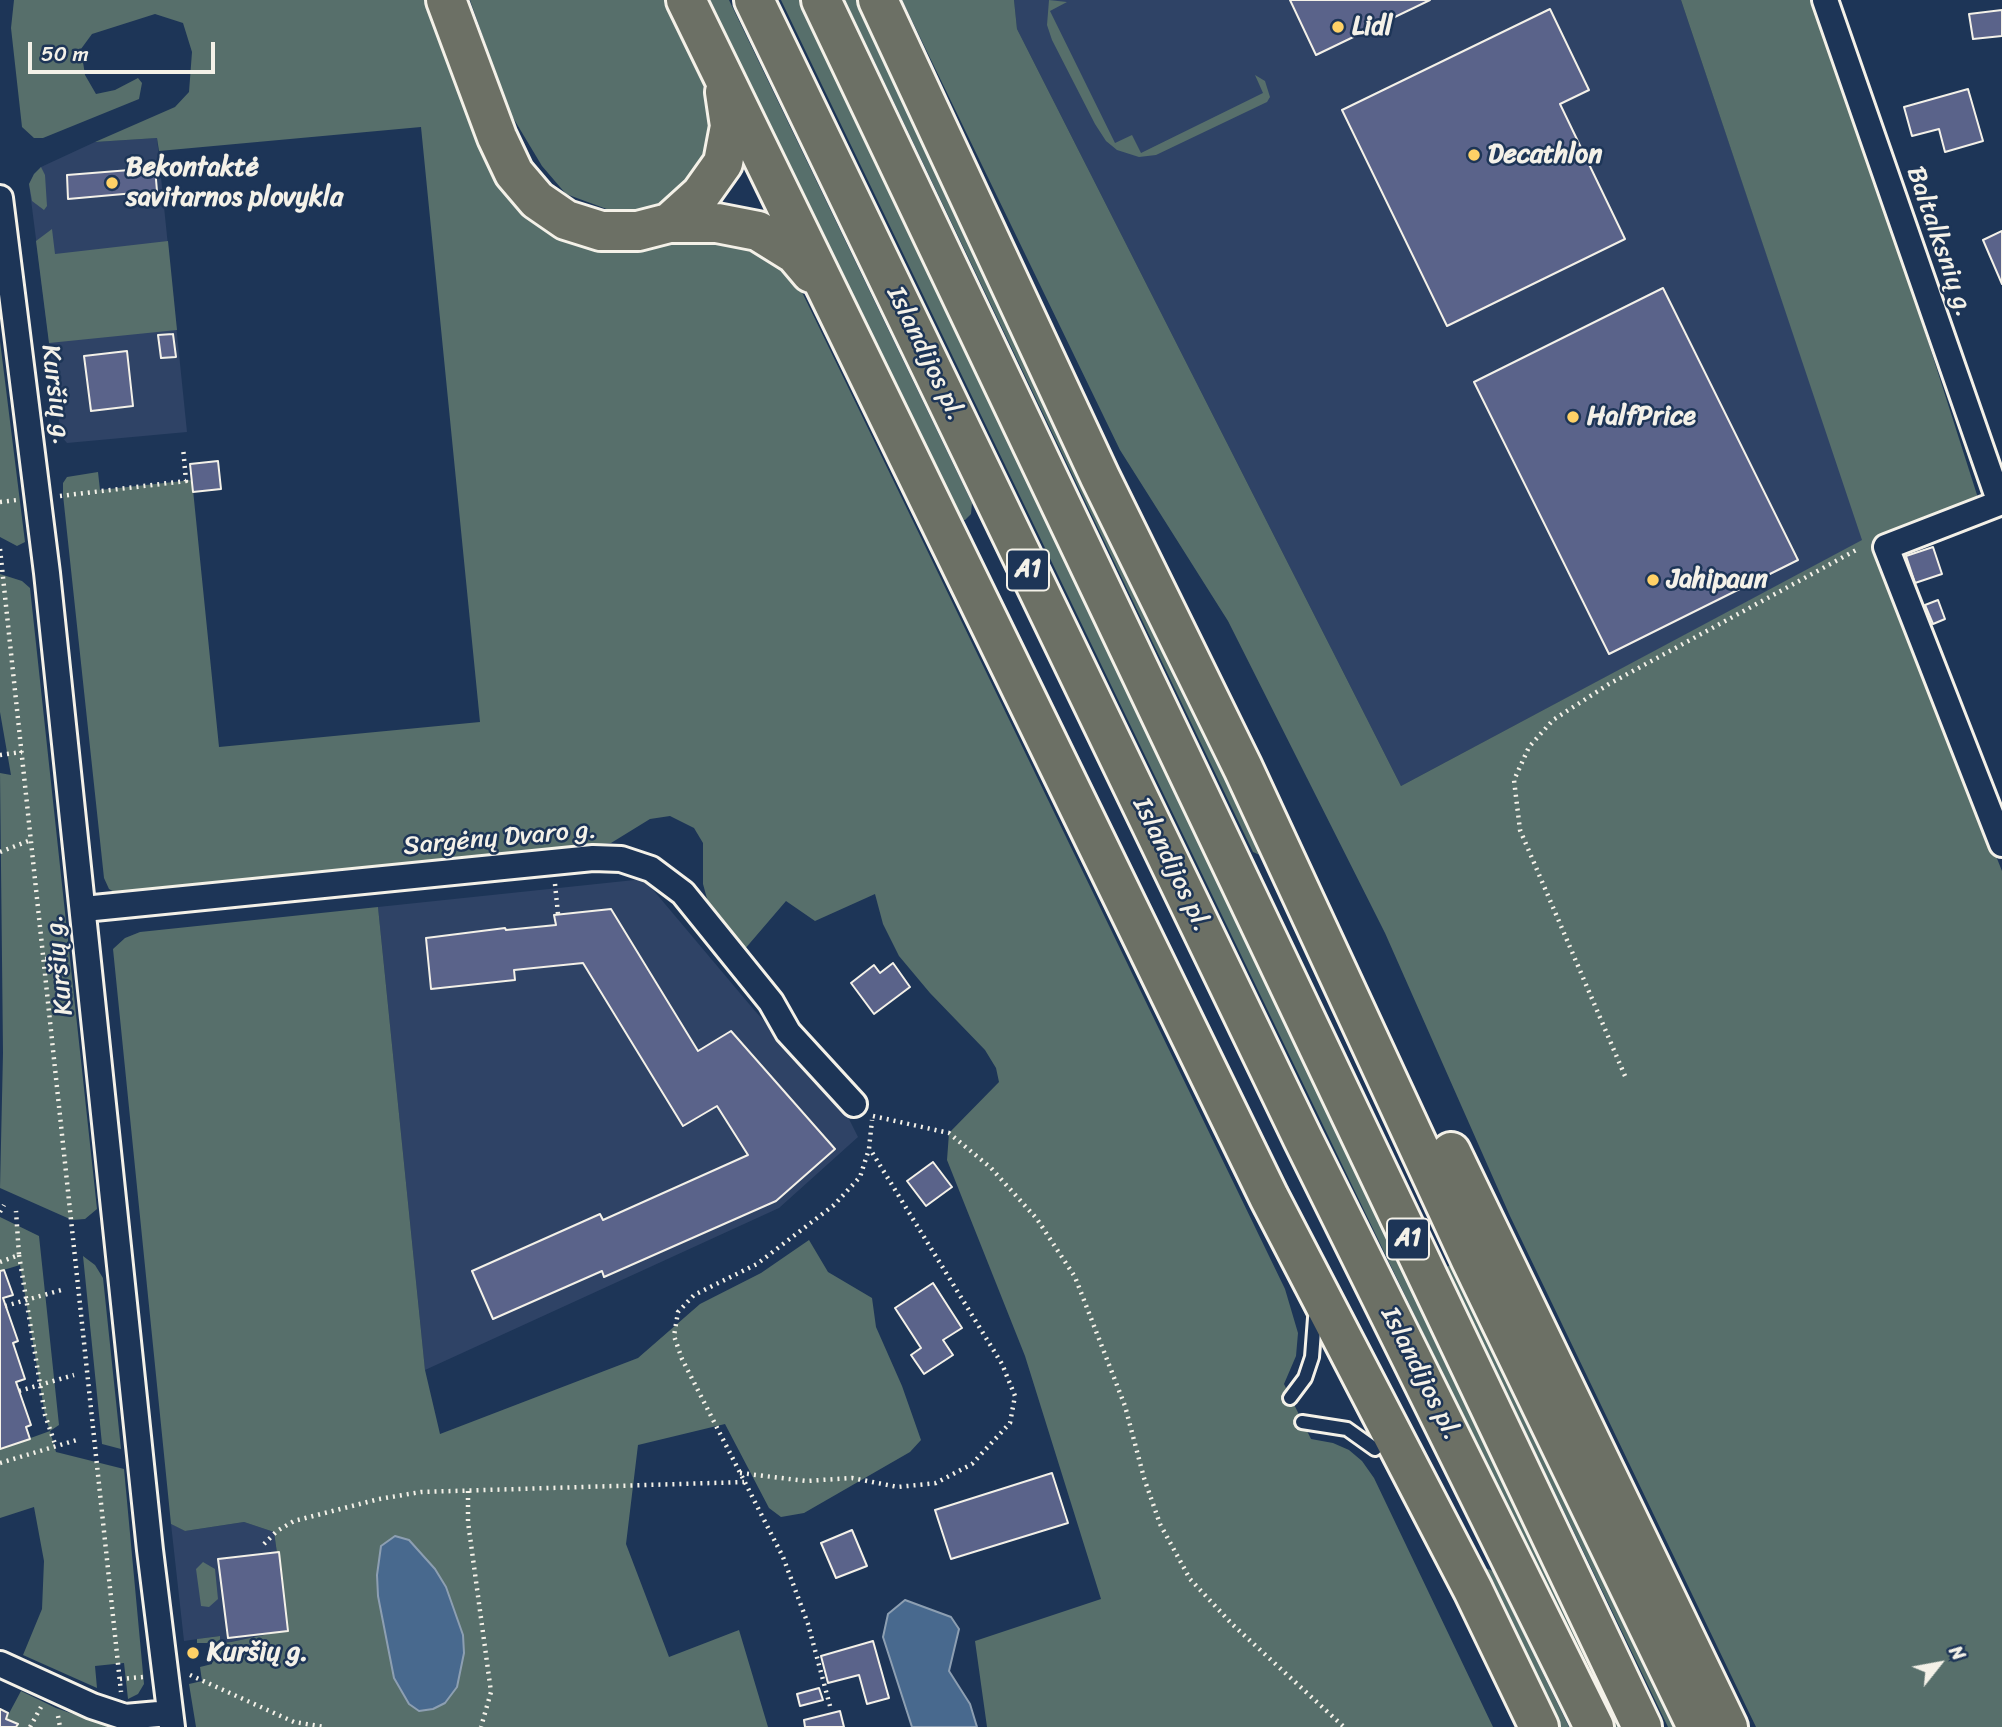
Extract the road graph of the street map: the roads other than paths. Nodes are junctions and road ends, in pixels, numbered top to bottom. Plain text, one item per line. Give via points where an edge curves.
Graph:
1 (446, 0) edge
2 (686, 0) edge
3 (754, 0) edge
4 (821, 0) edge
5 (1825, 0) edge
6 (882, 5) edge
7 (723, 73) junction
8 (0, 198) edge
9 (669, 223) junction
10 (828, 294) junction
11 (2001, 502) edge
12 (1179, 749) junction
13 (1243, 768) junction
14 (2002, 844) edge
15 (84, 909) junction
16 (863, 1110) road end
17 (1303, 1139) junction
18 (1269, 1198) junction
19 (1471, 1259) junction
20 (1360, 1291) junction
21 (1314, 1318) junction
22 (1398, 1330) junction
23 (1290, 1398) dead end
24 (1302, 1422) dead end
25 (1375, 1449) junction
26 (1473, 1590) junction
27 (0, 1664) edge
28 (171, 1720) edge
29 (1510, 1727) edge
30 (1539, 1727) edge
31 (1594, 1727) edge
32 (1642, 1727) edge
33 (1697, 1727) edge
34 (1728, 1727) edge

1 - 9 highway via 497,137 514,173 537,200 566,220 601,231 638,232
2 - 7 highway
3 - 17 highway, Islandijos pl. / A1
4 - 12 highway, Islandijos pl. / A1
5 - 11 street, Baltalksnių g.
6 - 13 highway via 1100,477
7 - 9 highway via 730,126 723,163 701,194
7 - 10 highway
8 - 15 street, Kuršių g.
9 - 10 highway via 717,223 758,231 795,254
10 - 18 highway
11 - 14 street via 1886,547
12 - 19 highway
12 - 32 highway, Islandijos pl. / A1
13 - 19 highway
13 - 34 highway via 1354,944
15 - 16 street, Sargėnų Dvaro g. via 593,858 621,859 651,869 683,893 771,1002 788,1032
15 - 28 street, Kuršių g.
17 - 20 highway
17 - 22 highway, Islandijos pl. / A1
18 - 20 highway
18 - 21 highway
18 - 26 highway
19 - 33 highway
20 - 22 highway
20 - 26 highway
21 - 23 lane via 1312,1357 1305,1378
21 - 25 highway
22 - 31 highway, Islandijos pl. / A1
24 - 25 lane via 1347,1429
25 - 29 highway
26 - 30 highway
27 - 28 street via 125,1717

